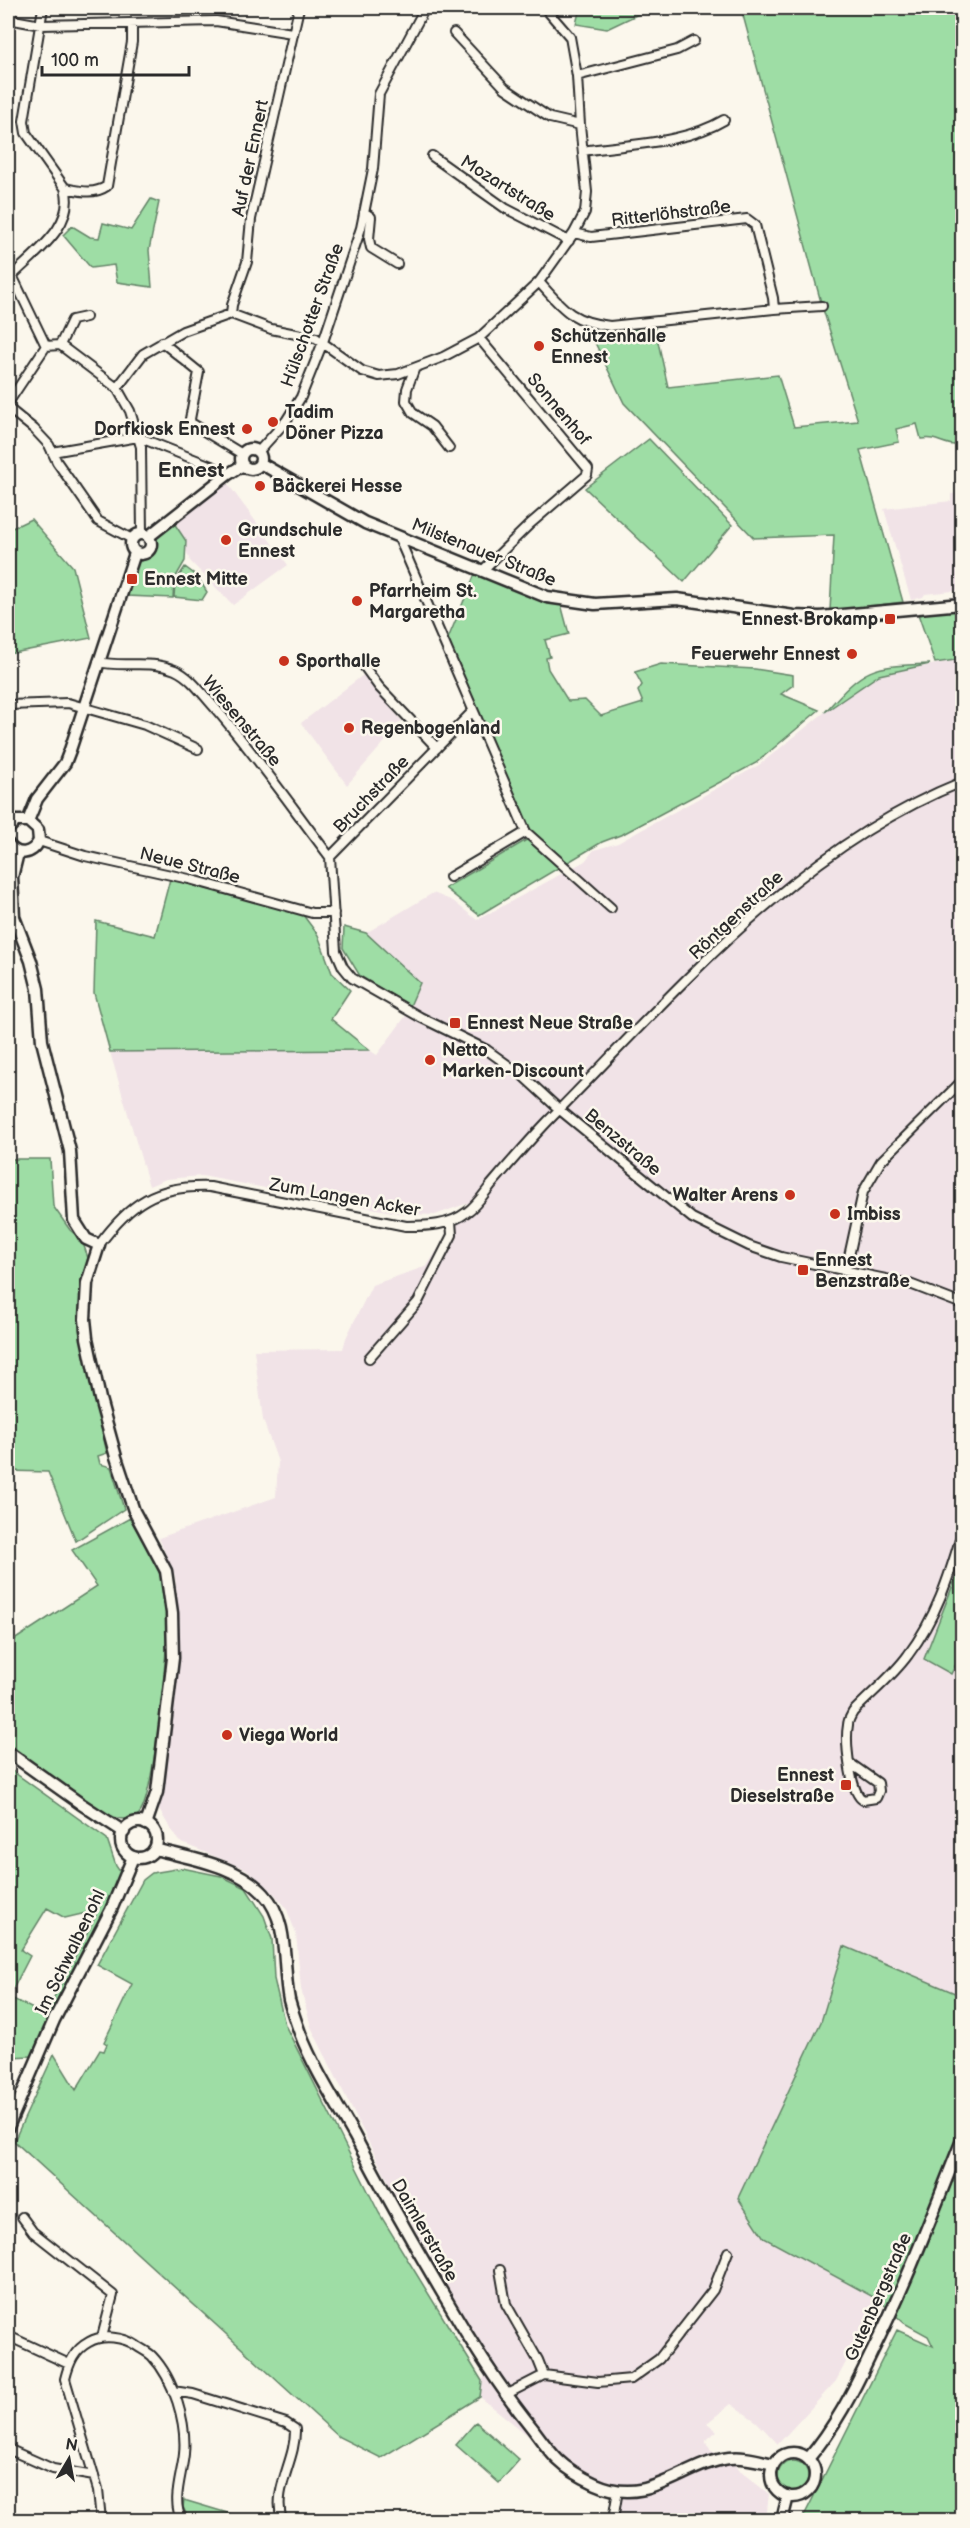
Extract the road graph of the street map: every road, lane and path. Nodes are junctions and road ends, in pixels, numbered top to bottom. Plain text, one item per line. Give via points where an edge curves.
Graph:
1 (43, 8) edge
2 (299, 8) edge
3 (425, 8) edge
4 (545, 8) edge
5 (8, 18) edge
6 (132, 24) junction
7 (40, 25) junction
8 (292, 33) junction
9 (454, 33) dead end
10 (694, 41) dead end
11 (578, 76) junction
12 (724, 120) dead end
13 (580, 125) junction
14 (584, 150) junction
15 (432, 156) dead end
16 (65, 188) junction
17 (364, 212) junction
18 (574, 233) junction
19 (569, 242) junction
20 (397, 264) dead end
21 (8, 267) edge
22 (14, 275) junction
23 (539, 282) junction
24 (822, 306) dead end
25 (774, 309) junction
26 (231, 314) junction
27 (86, 317) dead end
28 (479, 338) junction
29 (162, 342) junction
30 (322, 342) junction
31 (60, 345) junction
32 (46, 346) junction
33 (414, 370) junction
34 (117, 388) junction
35 (8, 406) edge
36 (138, 436) junction
37 (449, 448) dead end
38 (52, 452) junction
39 (259, 458) junction
40 (243, 460) junction
41 (227, 475) junction
42 (398, 536) junction
43 (141, 537) junction
44 (135, 553) junction
45 (482, 571) junction
46 (963, 604) edge
47 (98, 662) junction
48 (360, 662) dead end
49 (8, 705) edge
50 (84, 707) junction
51 (472, 712) junction
52 (437, 748) junction
53 (198, 749) dead end
54 (963, 782) edge
55 (28, 820) junction
56 (8, 829) edge
57 (526, 832) junction
58 (39, 841) junction
59 (8, 844) edge
60 (18, 853) junction
61 (330, 857) junction
62 (450, 878) dead end
63 (611, 908) dead end
64 (334, 913) junction
65 (11, 919) edge
66 (963, 1081) edge
67 (560, 1110) junction
68 (451, 1221) junction
69 (99, 1245) junction
70 (846, 1270) junction
71 (963, 1304) edge
72 (369, 1358) dead end
73 (963, 1533) edge
74 (8, 1752) edge
75 (851, 1764) junction
76 (146, 1824) junction
77 (124, 1832) junction
78 (155, 1849) junction
79 (133, 1857) junction
80 (8, 2127) edge
81 (963, 2140) edge
82 (22, 2217) dead end
83 (728, 2252) dead end
84 (500, 2270) dead end
85 (8, 2336) edge
86 (102, 2337) junction
87 (69, 2364) junction
88 (544, 2375) junction
89 (173, 2391) junction
90 (505, 2395) junction
91 (8, 2450) edge
92 (808, 2459) junction
93 (774, 2464) junction
94 (94, 2476) junction
95 (618, 2490) junction
96 (788, 2496) junction
97 (101, 2520) edge
98 (183, 2520) edge
99 (282, 2520) edge
100 (613, 2520) edge
101 (782, 2520) edge

1 - 7 street
2 - 8 street, Auf der Ennert
3 - 17 street, Hülschotter Straße via 379,94 373,169
4 - 11 street, Ritterlöhstraße via 570,37
5 - 7 street
6 - 7 street
6 - 8 street via 216,21
6 - 16 street via 107,186 87,192
7 - 16 street via 24,121 26,133
8 - 26 street, Auf der Ennert via 251,219 247,262
9 - 13 street via 506,88 550,118
10 - 11 street via 677,50
11 - 13 street, Ritterlöhstraße
12 - 14 street via 707,130
13 - 14 street, Ritterlöhstraße
14 - 18 street, Ritterlöhstraße via 585,212
15 - 19 street, Mozartstraße via 505,208
16 - 22 street via 66,215 60,228
17 - 20 street, Hülschotter Straße via 371,217 371,248
17 - 30 street, Hülschotter Straße
18 - 19 street, Ritterlöhstraße
18 - 25 street, Ritterlöhstraße via 591,237 747,219 755,225
19 - 23 street, Ritterlöhstraße
21 - 22 street
22 - 32 street
23 - 25 street via 578,320 592,324 610,326
23 - 28 street, Ritterlöhstraße
24 - 25 street
26 - 29 street
26 - 30 street, Ritterlöhstraße
27 - 31 street via 72,320
28 - 33 street, Ritterlöhstraße
28 - 45 street, Sonnenhof via 588,470
29 - 34 street via 143,354
29 - 40 street via 199,372 191,423
30 - 33 street, Ritterlöhstraße via 362,371 379,376
30 - 39 street, Hülschotter Straße via 301,397
31 - 32 street
31 - 34 street
32 - 35 street
33 - 37 street via 406,401
34 - 36 street
35 - 38 street
36 - 38 street
36 - 41 street
36 - 43 street
38 - 43 street via 98,521
39 - 40 street via 250,449
39 - 40 street via 254,469
39 - 42 street, Milstenauer Straße via 364,522
40 - 41 street
41 - 43 street
42 - 45 street, Milstenauer Straße
42 - 51 street
43 - 44 street via 130,544
43 - 44 street via 151,544 148,551
44 - 47 street
45 - 46 street, Milstenauer Straße via 547,597 595,604 677,599 820,617
47 - 50 street
47 - 61 street, Wiesenstraße via 142,662 178,671 244,742
48 - 52 street
49 - 50 street via 68,703
50 - 53 street via 145,725
50 - 55 street via 64,763 37,799
51 - 52 street, Bruchstraße
51 - 57 street
52 - 61 street, Bruchstraße
54 - 67 street, Röntgenstraße via 880,822 798,878 736,932
55 - 56 street via 16,821
55 - 58 street via 38,830
57 - 62 street
57 - 63 street
58 - 60 street via 32,851
58 - 64 street, Neue Straße via 312,913
59 - 60 street
60 - 65 street via 12,876
61 - 64 street, Bruchstraße
64 - 67 street, Benzstraße via 336,951 352,978 487,1050
65 - 69 street via 31,961 38,989 42,1041 70,1151 74,1220 87,1239
66 - 70 street via 881,1161 863,1192
67 - 68 street, Zum Langen Acker via 468,1212
67 - 70 street, Benzstraße via 692,1218 749,1246
68 - 69 street, Zum Langen Acker via 434,1226 406,1226 192,1186 158,1193 139,1202
68 - 72 street via 452,1235 418,1302
69 - 76 street via 87,1283 85,1319 89,1348 134,1511 166,1571 172,1613 172,1658 157,1792
70 - 71 street, Benzstraße via 910,1284
73 - 75 street via 946,1588 931,1620 906,1657 848,1722
74 - 77 street
75 - 75 street via 858,1797 868,1801 876,1798 878,1783
76 - 77 street via 132,1824
76 - 78 street via 155,1833
77 - 79 street via 122,1843
78 - 79 street via 148,1856
78 - 90 street, Daimlerstraße via 222,1868 266,1896 279,1919 290,2001 301,2036 391,2206
79 - 80 street, Im Schwalbenohl via 111,1910 54,2020
81 - 92 street, Gutenbergstraße via 888,2320 846,2405
82 - 86 street via 33,2232 113,2295
83 - 88 street via 713,2290 659,2359 631,2379 598,2382
84 - 88 street via 506,2304
85 - 87 street
86 - 87 street via 79,2347
86 - 89 street via 132,2343 152,2355
87 - 94 street via 65,2379
88 - 90 street
89 - 98 street via 181,2416 184,2450 177,2512
89 - 99 street via 193,2394 295,2429 279,2493
90 - 95 street, Daimlerstraße via 558,2460 575,2474
91 - 94 street via 53,2469
92 - 93 street via 789,2453
92 - 96 street via 814,2471 812,2485 802,2494
93 - 95 street, Daimlerstraße via 730,2458 706,2464 662,2485
93 - 96 street via 773,2483
94 - 97 street
95 - 100 street
96 - 101 street

